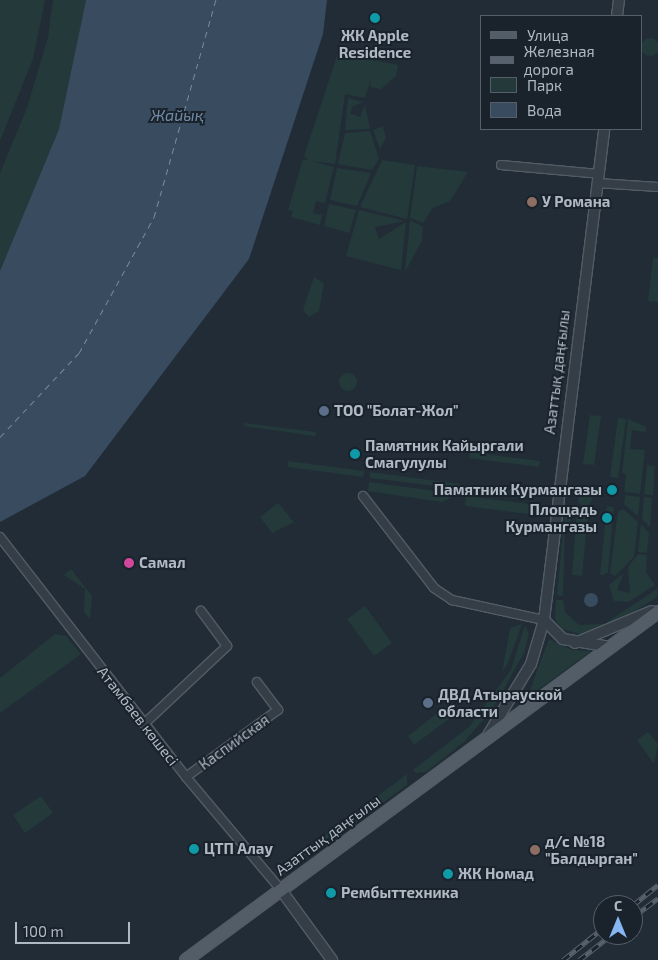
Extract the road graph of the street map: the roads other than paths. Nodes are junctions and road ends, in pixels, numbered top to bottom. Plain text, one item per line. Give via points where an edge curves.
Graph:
1 (619, 0) edge
2 (617, 15) edge
3 (604, 130) edge
4 (501, 165) dead end
5 (598, 179) junction
6 (658, 187) edge
7 (363, 496) dead end
8 (0, 537) edge
9 (658, 610) edge
10 (201, 611) dead end
11 (544, 620) junction
12 (575, 643) junction
13 (611, 647) junction
14 (257, 682) dead end
15 (144, 724) junction
16 (488, 735) junction
17 (186, 777) junction
18 (281, 890) junction
19 (186, 960) edge
20 (332, 960) edge

1 - 2 street
3 - 5 street, Азаттық даңғылы
4 - 5 street
5 - 6 street
5 - 11 street, Азаттық даңғылы
7 - 11 street via 434,588 452,600
8 - 15 street, Атамбаев көшесі
9 - 12 street
9 - 13 main road, Азаттық даңғылы
10 - 15 street via 227,646
11 - 12 street via 553,633
11 - 16 street, Азаттық даңғылы via 531,664
12 - 13 street
13 - 16 main road, Азаттық даңғылы
14 - 17 street, Каспийская via 278,710
15 - 17 street, Атамбаев көшесі
16 - 18 main road, Азаттық даңғылы
17 - 18 street, Атамбаев көшесі
18 - 19 main road, Азаттық даңғылы
18 - 20 street

